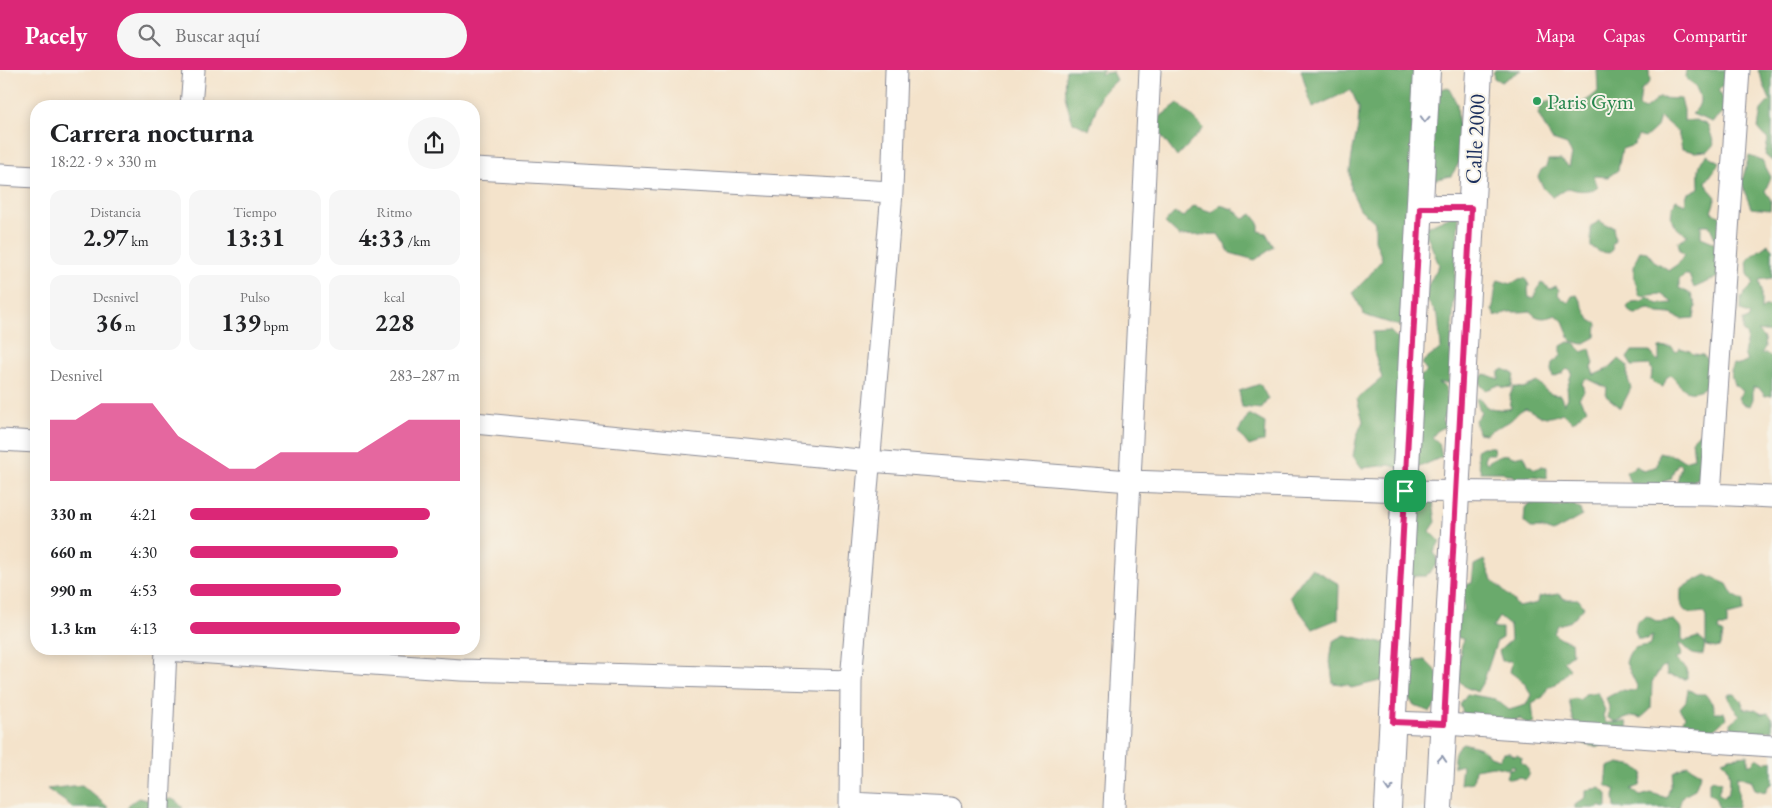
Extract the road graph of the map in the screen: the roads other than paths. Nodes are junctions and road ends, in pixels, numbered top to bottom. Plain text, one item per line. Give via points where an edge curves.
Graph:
1 (194, 70) edge
2 (896, 70) edge
3 (1150, 70) edge
4 (1427, 70) edge
5 (1479, 70) edge
6 (1739, 70) edge
7 (192, 100) edge
8 (480, 168) edge
9 (0, 175) edge
10 (30, 177) edge
11 (892, 192) junction
12 (1420, 208) junction
13 (1471, 208) junction
14 (480, 424) edge
15 (0, 440) edge
16 (30, 442) edge
17 (870, 461) junction
18 (1130, 481) junction
19 (1405, 491) junction
20 (1456, 491) junction
21 (1710, 494) junction
22 (1772, 497) edge
23 (166, 655) edge
24 (240, 655) edge
25 (851, 681) junction
26 (1393, 722) junction
27 (1444, 724) junction
28 (1772, 746) edge
29 (850, 806) edge
30 (159, 808) edge
31 (951, 808) edge
32 (1114, 808) edge
33 (1388, 808) edge
34 (1439, 808) edge

1 - 7 street
2 - 11 street
3 - 18 street
4 -> 12 street
5 - 13 street, Calle 2000
6 - 21 street
8 - 11 street
9 - 10 street
11 - 17 street
12 - 13 street
12 - 19 street
13 - 20 street, Calle 2000
14 - 17 street
15 - 16 street
17 - 18 street
17 - 25 street
18 - 19 street
18 - 32 street
19 - 20 street
19 - 26 street
20 - 21 street
20 - 27 street, Calle 2000
21 - 22 street
23 - 30 street
24 - 25 street via 461,670
25 - 29 street
26 - 27 street
26 -> 33 street
27 - 28 street
34 -> 27 street, Calle 2000
29 - 31 street

